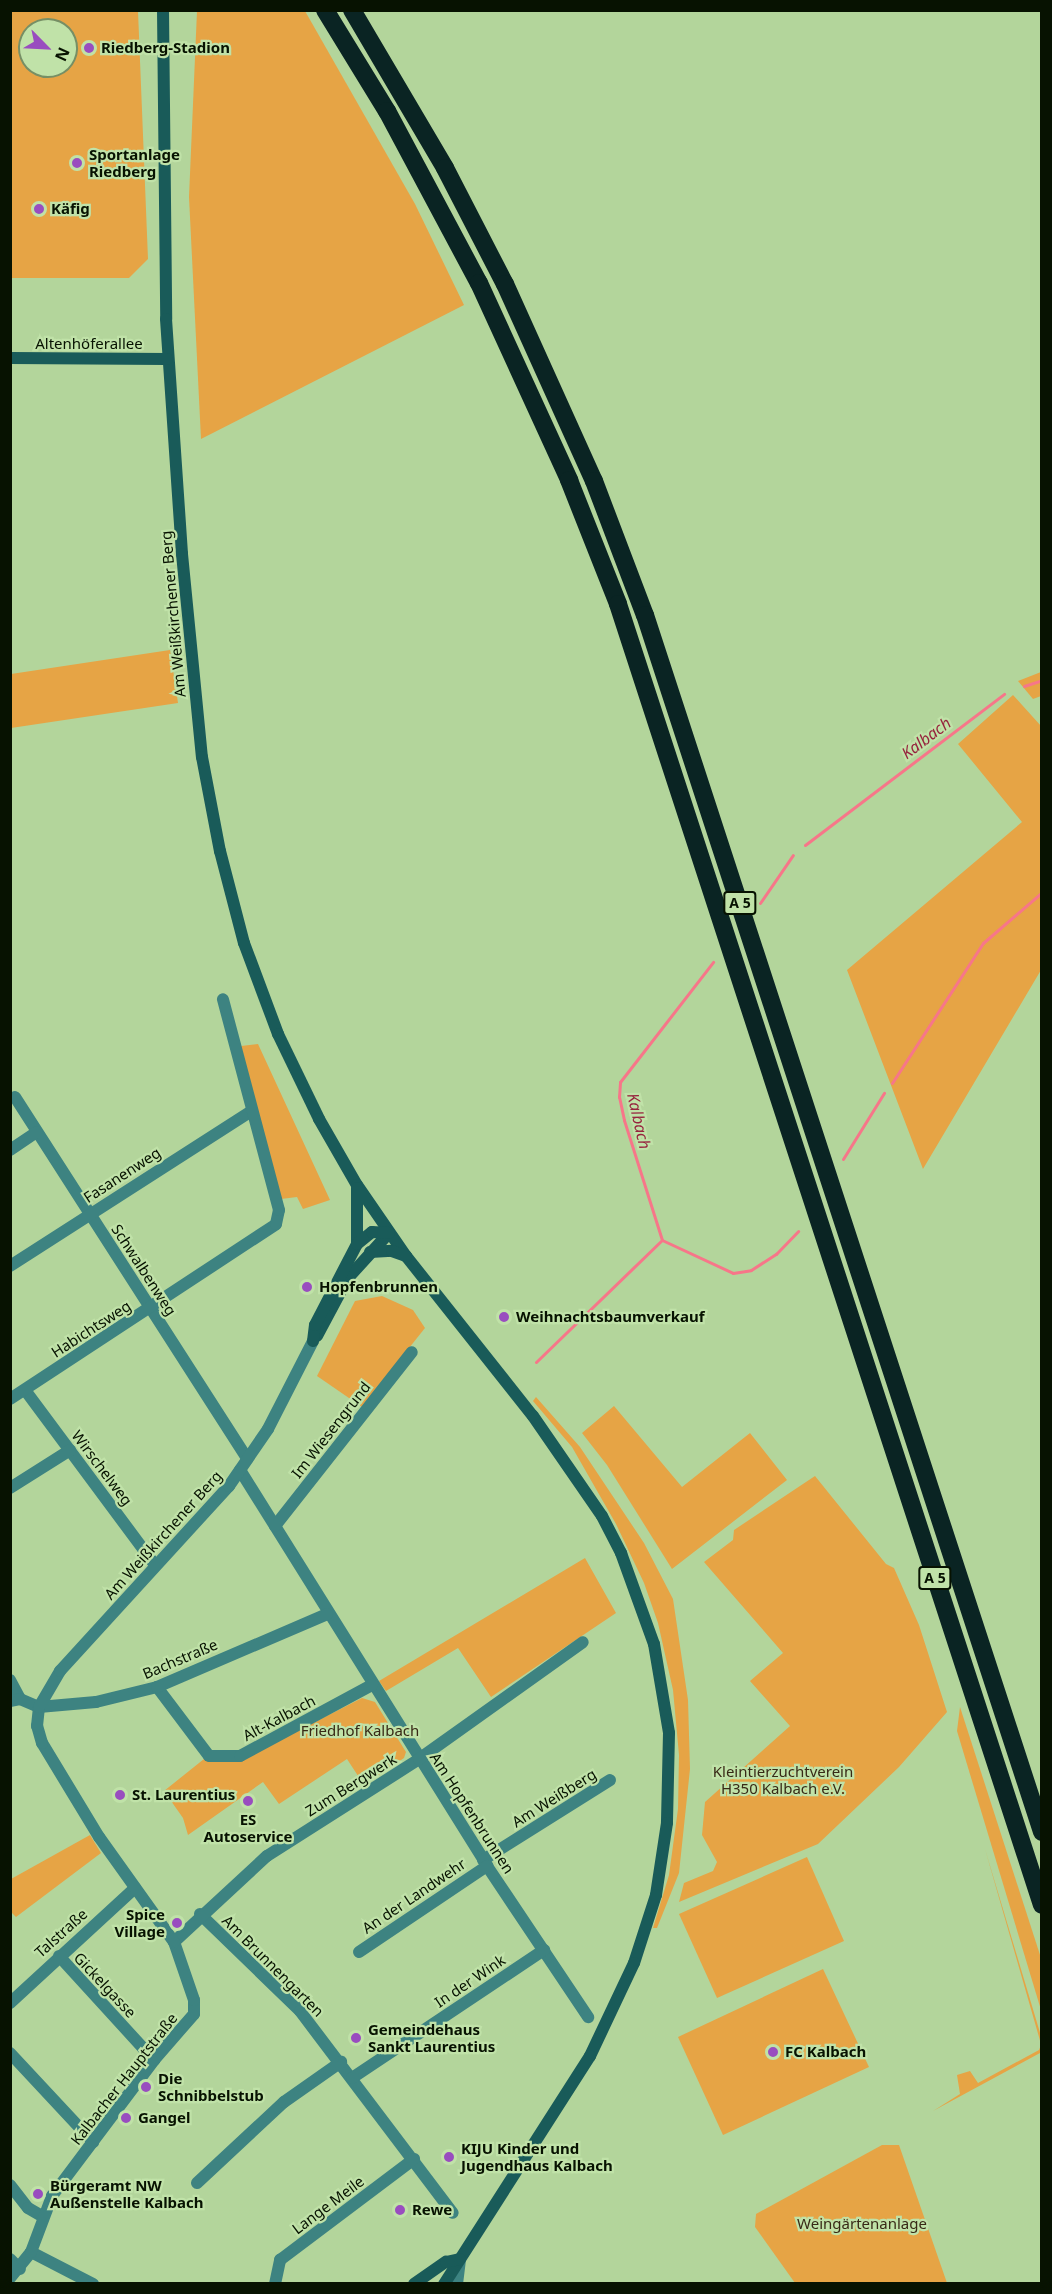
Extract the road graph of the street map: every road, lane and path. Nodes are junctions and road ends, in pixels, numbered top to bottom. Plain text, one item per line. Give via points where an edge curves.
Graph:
1 (163, 10) edge
2 (325, 10) edge
3 (352, 10) edge
4 (10, 358) edge
5 (167, 358) junction
6 (223, 999) dead end
7 (15, 1097) dead end
8 (251, 1111) junction
9 (37, 1132) junction
10 (10, 1150) edge
11 (357, 1185) junction
12 (90, 1214) junction
13 (389, 1233) junction
14 (357, 1244) junction
15 (370, 1252) junction
16 (406, 1256) junction
17 (10, 1266) edge
18 (150, 1308) junction
19 (313, 1341) junction
20 (412, 1352) dead end
21 (24, 1390) junction
22 (10, 1399) edge
23 (70, 1450) junction
24 (247, 1459) junction
25 (240, 1470) junction
26 (10, 1488) edge
27 (275, 1526) junction
28 (155, 1565) junction
29 (327, 1614) junction
30 (583, 1642) dead end
31 (10, 1680) edge
32 (372, 1685) junction
33 (157, 1687) junction
34 (15, 1700) edge
35 (39, 1707) junction
36 (419, 1759) junction
37 (610, 1780) dead end
38 (1041, 1832) edge
39 (485, 1863) junction
40 (135, 1888) junction
41 (1041, 1905) edge
42 (200, 1914) junction
43 (174, 1942) junction
44 (544, 1950) junction
45 (359, 1952) dead end
46 (59, 1956) junction
47 (10, 2003) edge
48 (588, 2017) dead end
49 (10, 2053) edge
50 (154, 2060) junction
51 (341, 2062) junction
52 (352, 2078) junction
53 (93, 2142) junction
54 (414, 2159) junction
55 (197, 2183) dead end
56 (10, 2185) edge
57 (453, 2213) dead end
58 (42, 2216) junction
59 (31, 2252) junction
60 (10, 2259) edge
61 (460, 2259) junction
62 (20, 2269) junction
63 (10, 2278) edge
64 (93, 2283) edge
65 (275, 2283) edge
66 (414, 2283) edge
67 (444, 2283) edge
68 (457, 2283) edge

1 - 5 main road, Am Weißkirchener Berg
2 - 41 highway, A 5 via 387,111 479,283 570,480 614,594
3 - 38 highway, A 5 via 445,168 505,284 603,503 645,615
4 - 5 main road, Altenhöferallee
5 - 11 main road, Am Weißkirchener Berg via 195,693 220,850 244,943 278,1034 319,1119
6 - 8 street
7 - 9 street, Schwalbenweg
8 - 12 street, Fasanenweg
8 - 18 street, Habichtsweg via 279,1210 276,1224
9 - 10 street
9 - 12 street, Schwalbenweg
11 - 13 main road, Am Weißkirchener Berg
11 - 14 main road, Am Weißkirchener Berg
12 - 17 street, Fasanenweg
12 - 18 street, Schwalbenweg
13 - 14 main road via 364,1234
13 - 15 main road, Am Weißkirchener Berg
13 - 16 main road
14 - 19 main road, Am Weißkirchener Berg via 315,1325
15 - 16 main road via 392,1251
15 - 19 main road, Am Weißkirchener Berg via 348,1278
16 - 61 main road via 580,1480 621,1553 654,1644 669,1733 667,1823 656,1895 634,1963 590,2056
18 - 21 street, Habichtsweg
18 - 24 street, Schwalbenweg
19 - 24 street, Am Weißkirchener Berg via 278,1411
20 - 27 street, Im Wiesengrund
21 - 22 street, Habichtsweg
21 - 23 street, Wirschelweg
23 - 26 street
23 - 28 street, Wirschelweg
24 - 25 street, Am Weißkirchener Berg
25 - 27 street, Am Hopfenbrunnen
25 - 28 street, Am Weißkirchener Berg via 197,1524
27 - 29 street, Am Hopfenbrunnen
28 - 35 street, Am Weißkirchener Berg via 60,1671
29 - 32 street, Am Hopfenbrunnen
29 - 33 street, Bachstraße
30 - 36 street, Zum Bergwerk
31 - 34 street
32 - 33 street, Alt-Kalbach via 240,1756 209,1755
32 - 36 street, Am Hopfenbrunnen
33 - 35 street, Bachstraße via 96,1702
34 - 35 street
35 - 40 street, Kalbacher Hauptstraße via 37,1726 42,1743
36 - 39 street, Am Hopfenbrunnen
36 - 42 street, Zum Bergwerk via 267,1856
37 - 39 street, Am Weißberg
39 - 44 street, Am Hopfenbrunnen
39 - 45 street, An der Landwehr
40 - 43 street, Kalbacher Hauptstraße
40 - 46 street, Talstraße
42 - 43 street, Zum Bergwerk
42 - 51 street, Am Brunnengarten via 300,2011
43 - 50 street, Kalbacher Hauptstraße via 194,2000 194,2014
44 - 48 street, Am Hopfenbrunnen
44 - 52 street, In der Wink
46 - 47 street, Talstraße
46 - 50 street, Gickelgasse
49 - 53 street
50 - 53 street, Kalbacher Hauptstraße
51 - 52 street, Am Brunnengarten
51 - 55 street via 284,2102
52 - 54 street, Am Brunnengarten
53 - 58 street, Kalbacher Hauptstraße
54 - 57 street, Am Brunnengarten
54 - 65 street, Lange Meile via 280,2260
56 - 58 street via 28,2208
58 - 59 street, Kalbacher Hauptstraße
59 - 62 street, Kalbacher Hauptstraße
59 - 64 street
60 - 62 street
61 - 66 main road via 446,2262
61 - 67 main road
61 - 68 street
62 - 63 street, Kalbacher Hauptstraße

